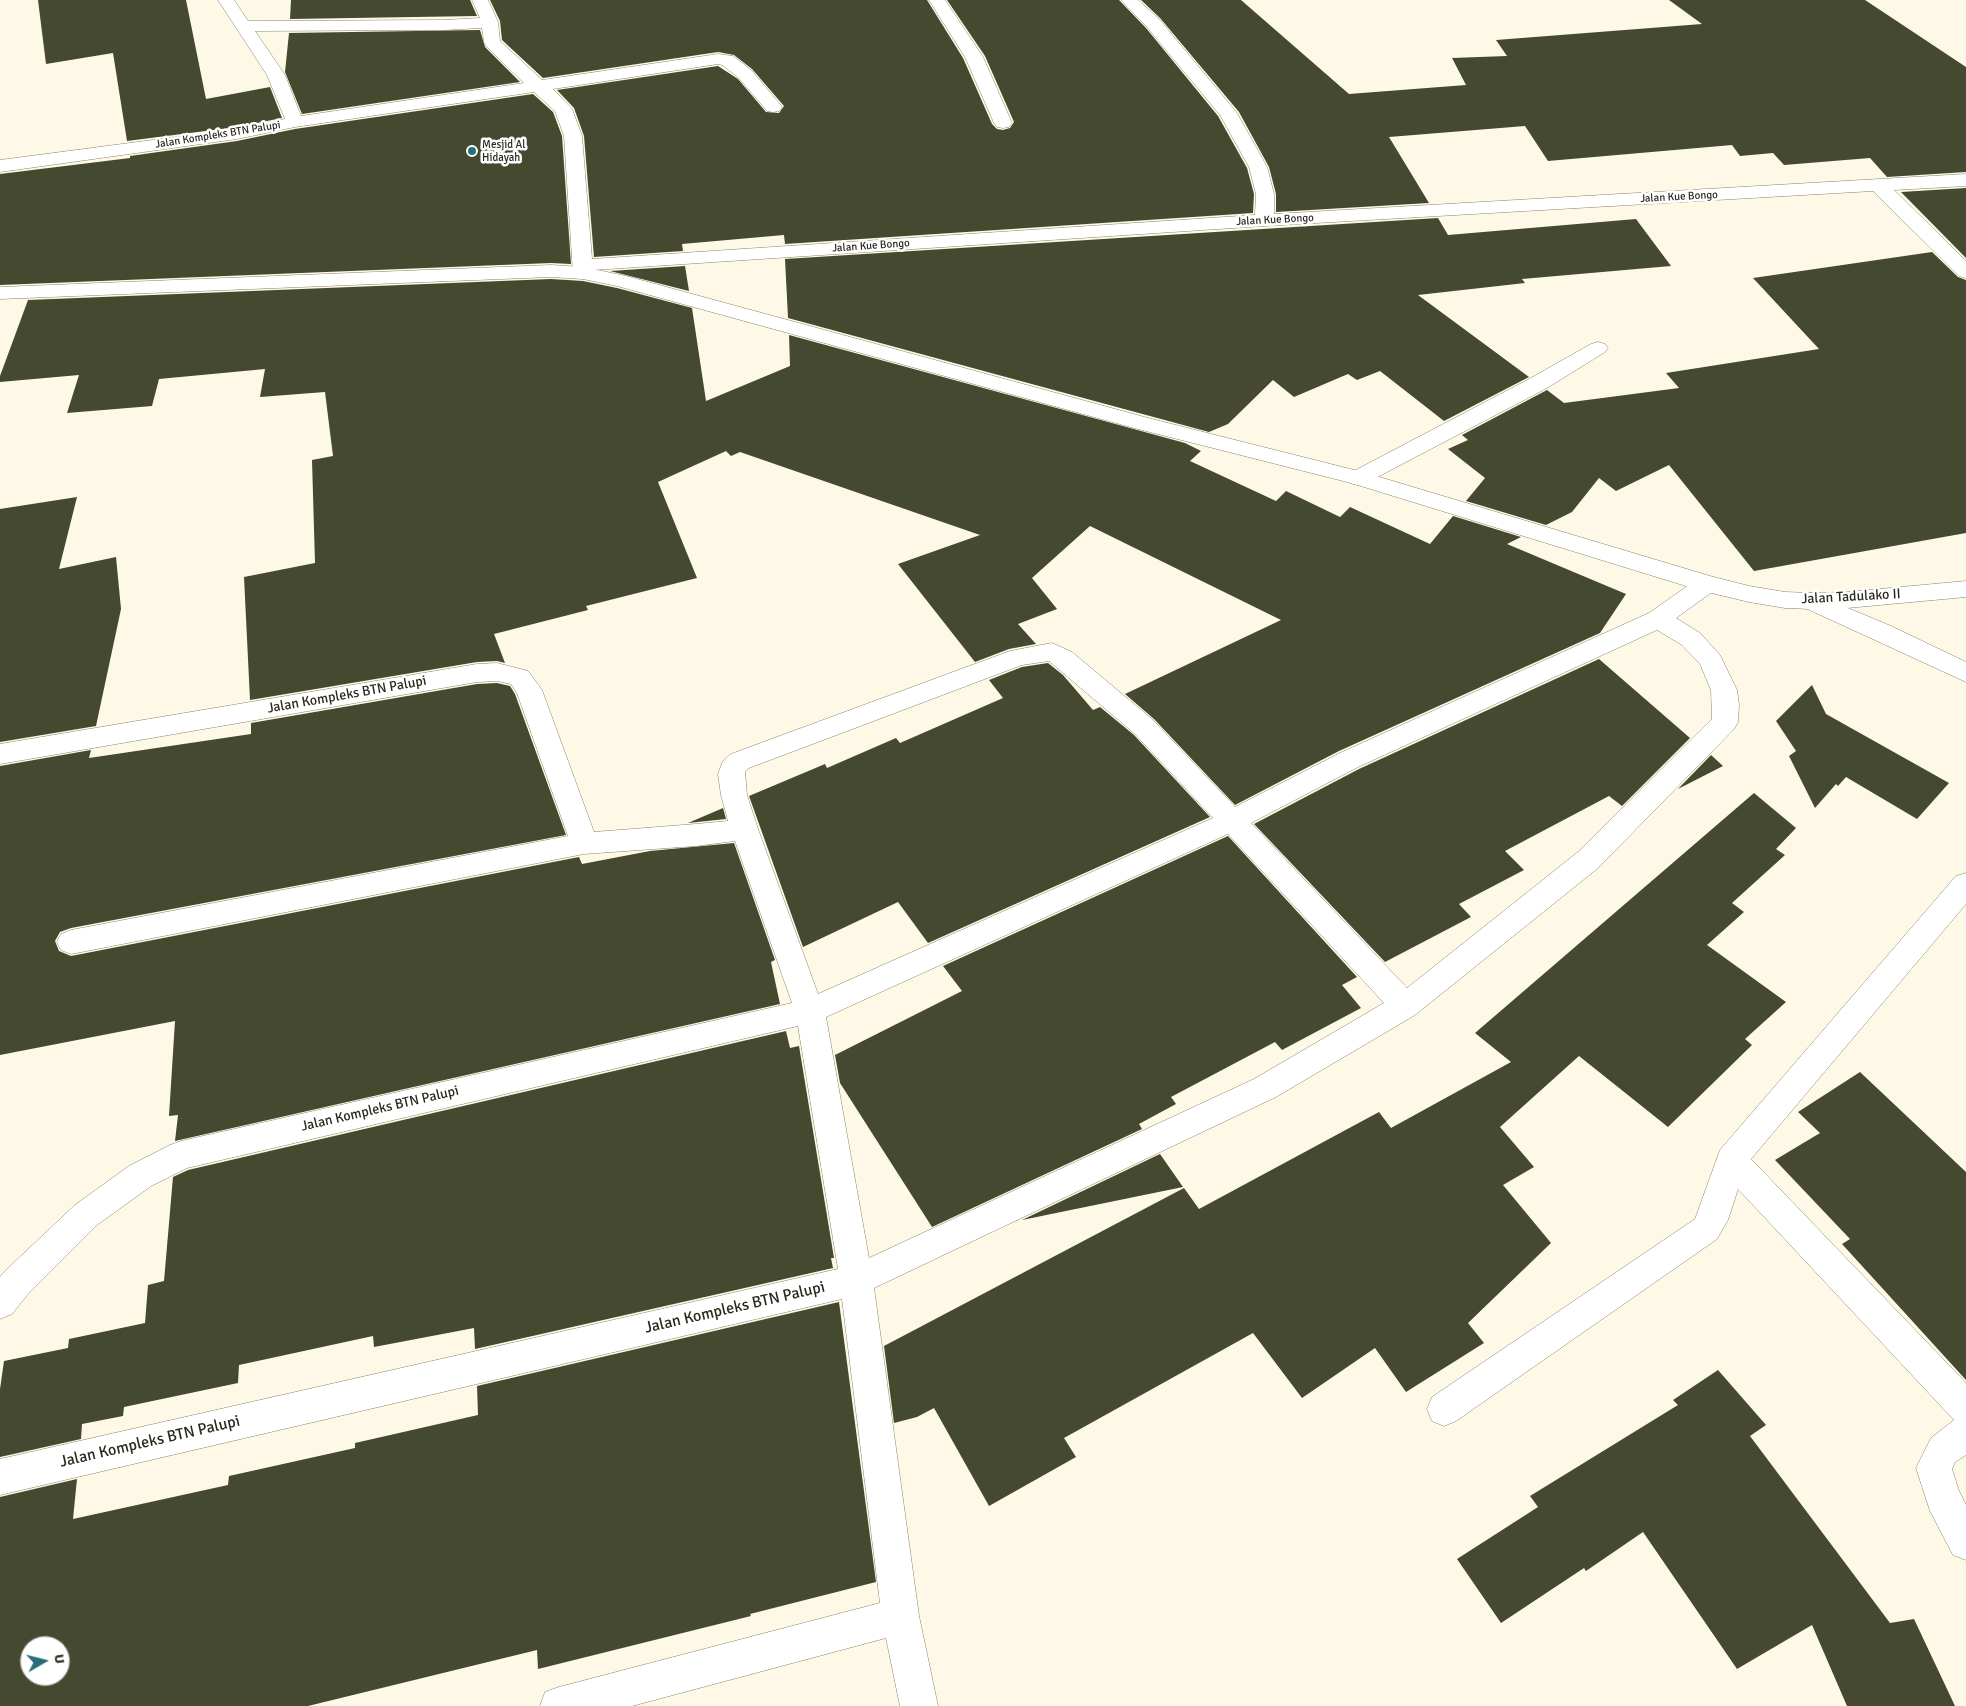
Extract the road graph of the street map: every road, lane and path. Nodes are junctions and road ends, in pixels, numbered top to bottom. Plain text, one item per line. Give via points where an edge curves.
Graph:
1 (226, 0) edge
2 (480, 0) edge
3 (937, 0) edge
4 (1129, 0) edge
5 (490, 22) junction
6 (242, 26) junction
7 (538, 87) junction
8 (773, 107) dead end
9 (295, 122) junction
10 (1003, 123) dead end
11 (0, 166) edge
12 (1966, 180) edge
13 (1878, 185) junction
14 (1264, 220) junction
15 (583, 269) junction
16 (1966, 272) edge
17 (0, 293) edge
18 (1598, 348) dead end
19 (1358, 478) junction
20 (1707, 584) junction
21 (1966, 588) edge
22 (1812, 601) junction
23 (1658, 618) junction
24 (1966, 673) edge
25 (0, 754) edge
26 (1232, 822) junction
27 (744, 828) junction
28 (584, 843) junction
29 (1966, 884) edge
30 (71, 942) dead end
31 (1405, 1006) junction
32 (810, 1011) junction
33 (1731, 1160) junction
34 (856, 1280) junction
35 (0, 1303) edge
36 (1966, 1408) edge
37 (1444, 1409) dead end
38 (1966, 1433) edge
39 (0, 1476) edge
40 (1966, 1542) edge
41 (900, 1616) junction
42 (559, 1706) edge
43 (919, 1706) edge

1 - 6 street, Jalan Kompleks BTN Palupi
2 - 5 street
3 - 10 street via 974,57
4 - 14 street via 1183,57 1228,113 1258,168 1265,194
5 - 6 street
5 - 7 street via 492,42
6 - 9 street, Jalan Kompleks BTN Palupi via 276,75
7 - 8 street via 718,59 727,60 740,69
7 - 9 street
7 - 15 street via 550,94 563,109 573,136
9 - 11 street, Jalan Kompleks BTN Palupi via 237,134
12 - 13 street, Jalan Kue Bongo
13 - 14 street, Jalan Kue Bongo
13 - 16 street
14 - 15 street, Jalan Kue Bongo
15 - 17 street
15 - 19 street, Jalan Tadulako II via 1142,423
18 - 19 street via 1539,383
19 - 20 street, Jalan Tadulako II
20 - 22 street, Jalan Tadulako II via 1785,600
20 - 23 street, Jalan Kompleks BTN Palupi
21 - 22 street, Jalan Tadulako II
22 - 24 street
23 - 26 street, Jalan Kompleks BTN Palupi via 1349,760
23 - 31 street, Jalan Kompleks BTN Palupi via 1704,650 1724,690 1725,722 1588,860
25 - 28 street, Jalan Kompleks BTN Palupi via 497,672 519,678 529,690
26 - 27 street via 1144,727 1052,652 1019,657 740,761 732,768 731,774
26 - 31 street
26 - 32 street, Jalan Kompleks BTN Palupi
27 - 28 street
27 - 32 street
28 - 30 street
29 - 33 street
31 - 34 street, Jalan Kompleks BTN Palupi via 1265,1088
32 - 34 street
32 - 35 street, Jalan Kompleks BTN Palupi via 181,1155 140,1176 86,1216 16,1283
33 - 36 street
33 - 37 street via 1712,1220 1706,1229
34 - 39 street, Jalan Kompleks BTN Palupi
34 - 41 street
38 - 40 street via 1943,1450 1934,1468 1943,1498
41 - 42 street
41 - 43 street

